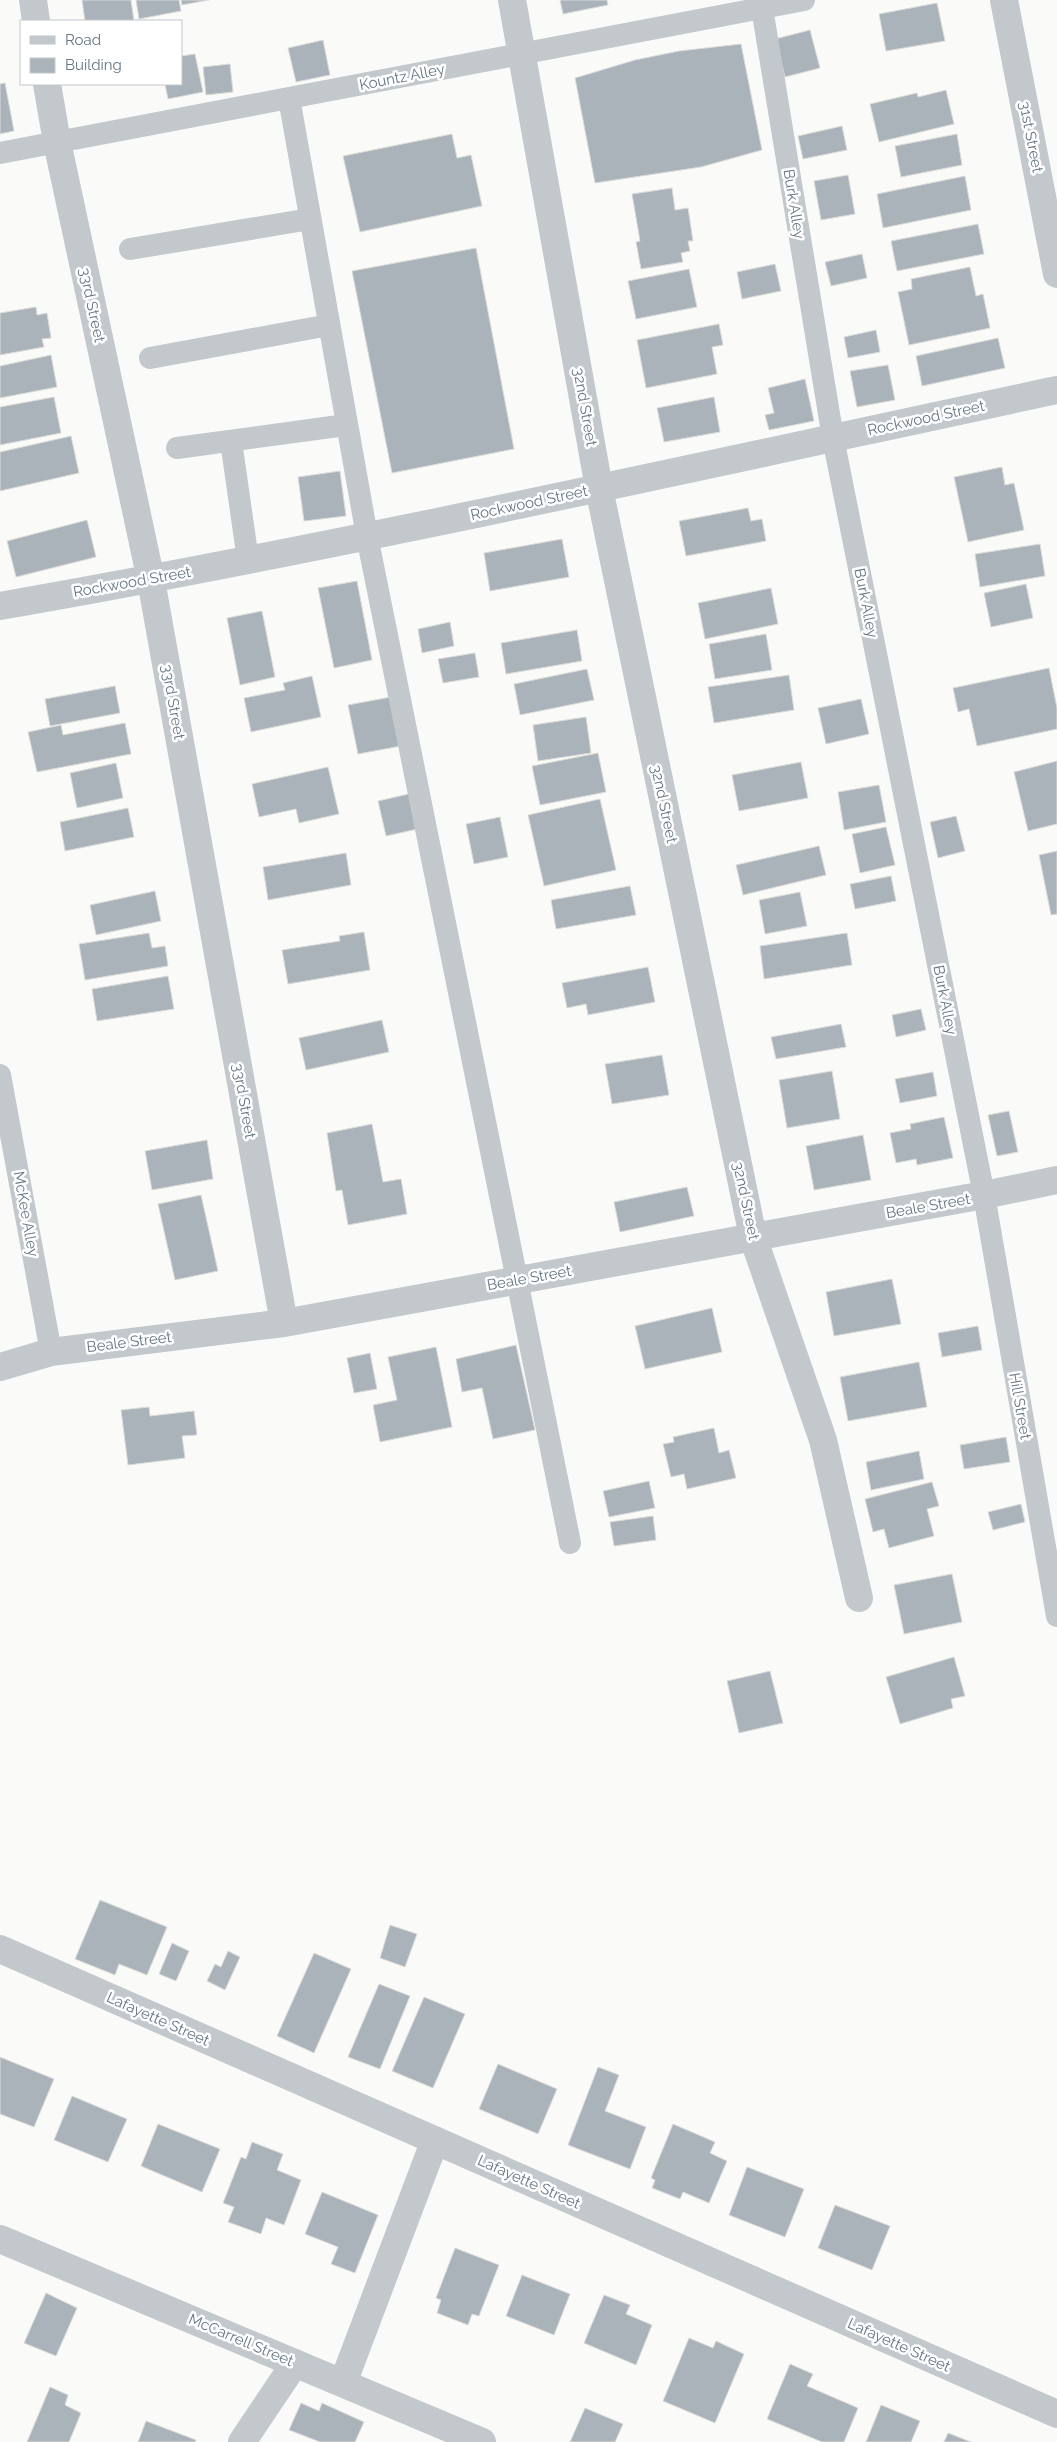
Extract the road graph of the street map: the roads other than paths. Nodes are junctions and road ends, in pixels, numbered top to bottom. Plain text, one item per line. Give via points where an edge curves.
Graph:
1 (33, 0) edge
2 (512, 0) edge
3 (804, 0) edge
4 (1004, 0) edge
5 (762, 8) junction
6 (36, 20) edge
7 (523, 54) junction
8 (47, 85) edge
9 (288, 98) junction
10 (57, 142) junction
11 (0, 153) edge
12 (310, 219) junction
13 (130, 249) dead end
14 (1057, 274) edge
15 (329, 325) junction
16 (150, 358) dead end
17 (1057, 390) edge
18 (346, 425) junction
19 (833, 438) junction
20 (231, 441) junction
21 (177, 448) dead end
22 (599, 488) junction
23 (367, 536) junction
24 (248, 560) junction
25 (151, 580) junction
26 (0, 606) edge
27 (0, 1075) edge
28 (1057, 1180) edge
29 (984, 1195) junction
30 (753, 1237) junction
31 (518, 1280) junction
32 (284, 1323) junction
33 (51, 1352) junction
34 (0, 1367) edge
35 (570, 1543) dead end
36 (859, 1598) dead end
37 (1057, 1616) edge
38 (0, 1949) edge
39 (435, 2140) junction
40 (0, 2239) edge
41 (295, 2363) junction
42 (343, 2383) junction
43 (1057, 2414) edge
44 (242, 2442) edge
45 (482, 2442) edge

1 - 6 street
2 - 7 street, 32nd Street
3 - 5 lane, Kountz Alley
4 - 14 street, 31st Street
5 - 7 lane, Kountz Alley
5 - 19 lane, Burk Alley
7 - 9 lane, Kountz Alley
7 - 22 street, 32nd Street
8 - 10 street, 33rd Street
9 - 10 lane, Kountz Alley
9 - 12 lane
10 - 11 lane, Kountz Alley
10 - 25 street, 33rd Street
12 - 13 lane
12 - 15 lane
15 - 16 lane
15 - 18 lane
17 - 19 street, Rockwood Street
18 - 20 lane
18 - 23 lane
19 - 22 street, Rockwood Street
19 - 29 lane, Burk Alley
20 - 21 lane
20 - 24 lane
22 - 23 street, Rockwood Street
22 - 30 street, 32nd Street
23 - 24 street, Rockwood Street
23 - 31 lane
24 - 25 street, Rockwood Street
25 - 26 street, Rockwood Street
25 - 32 street, 33rd Street
27 - 33 lane, McKee Alley
28 - 29 street, Beale Street
29 - 30 street, Beale Street
29 - 37 lane, Hill Street
30 - 31 street, Beale Street
30 - 36 street, 32nd Street via 823,1440
31 - 32 street, Beale Street
31 - 35 lane
32 - 33 street, Beale Street
33 - 34 street, Beale Street
38 - 39 street, Lafayette Street
39 - 42 street
39 - 43 street, Lafayette Street
40 - 41 street, McCarrell Street
41 - 42 street, McCarrell Street
41 - 44 street
42 - 45 street, McCarrell Street

